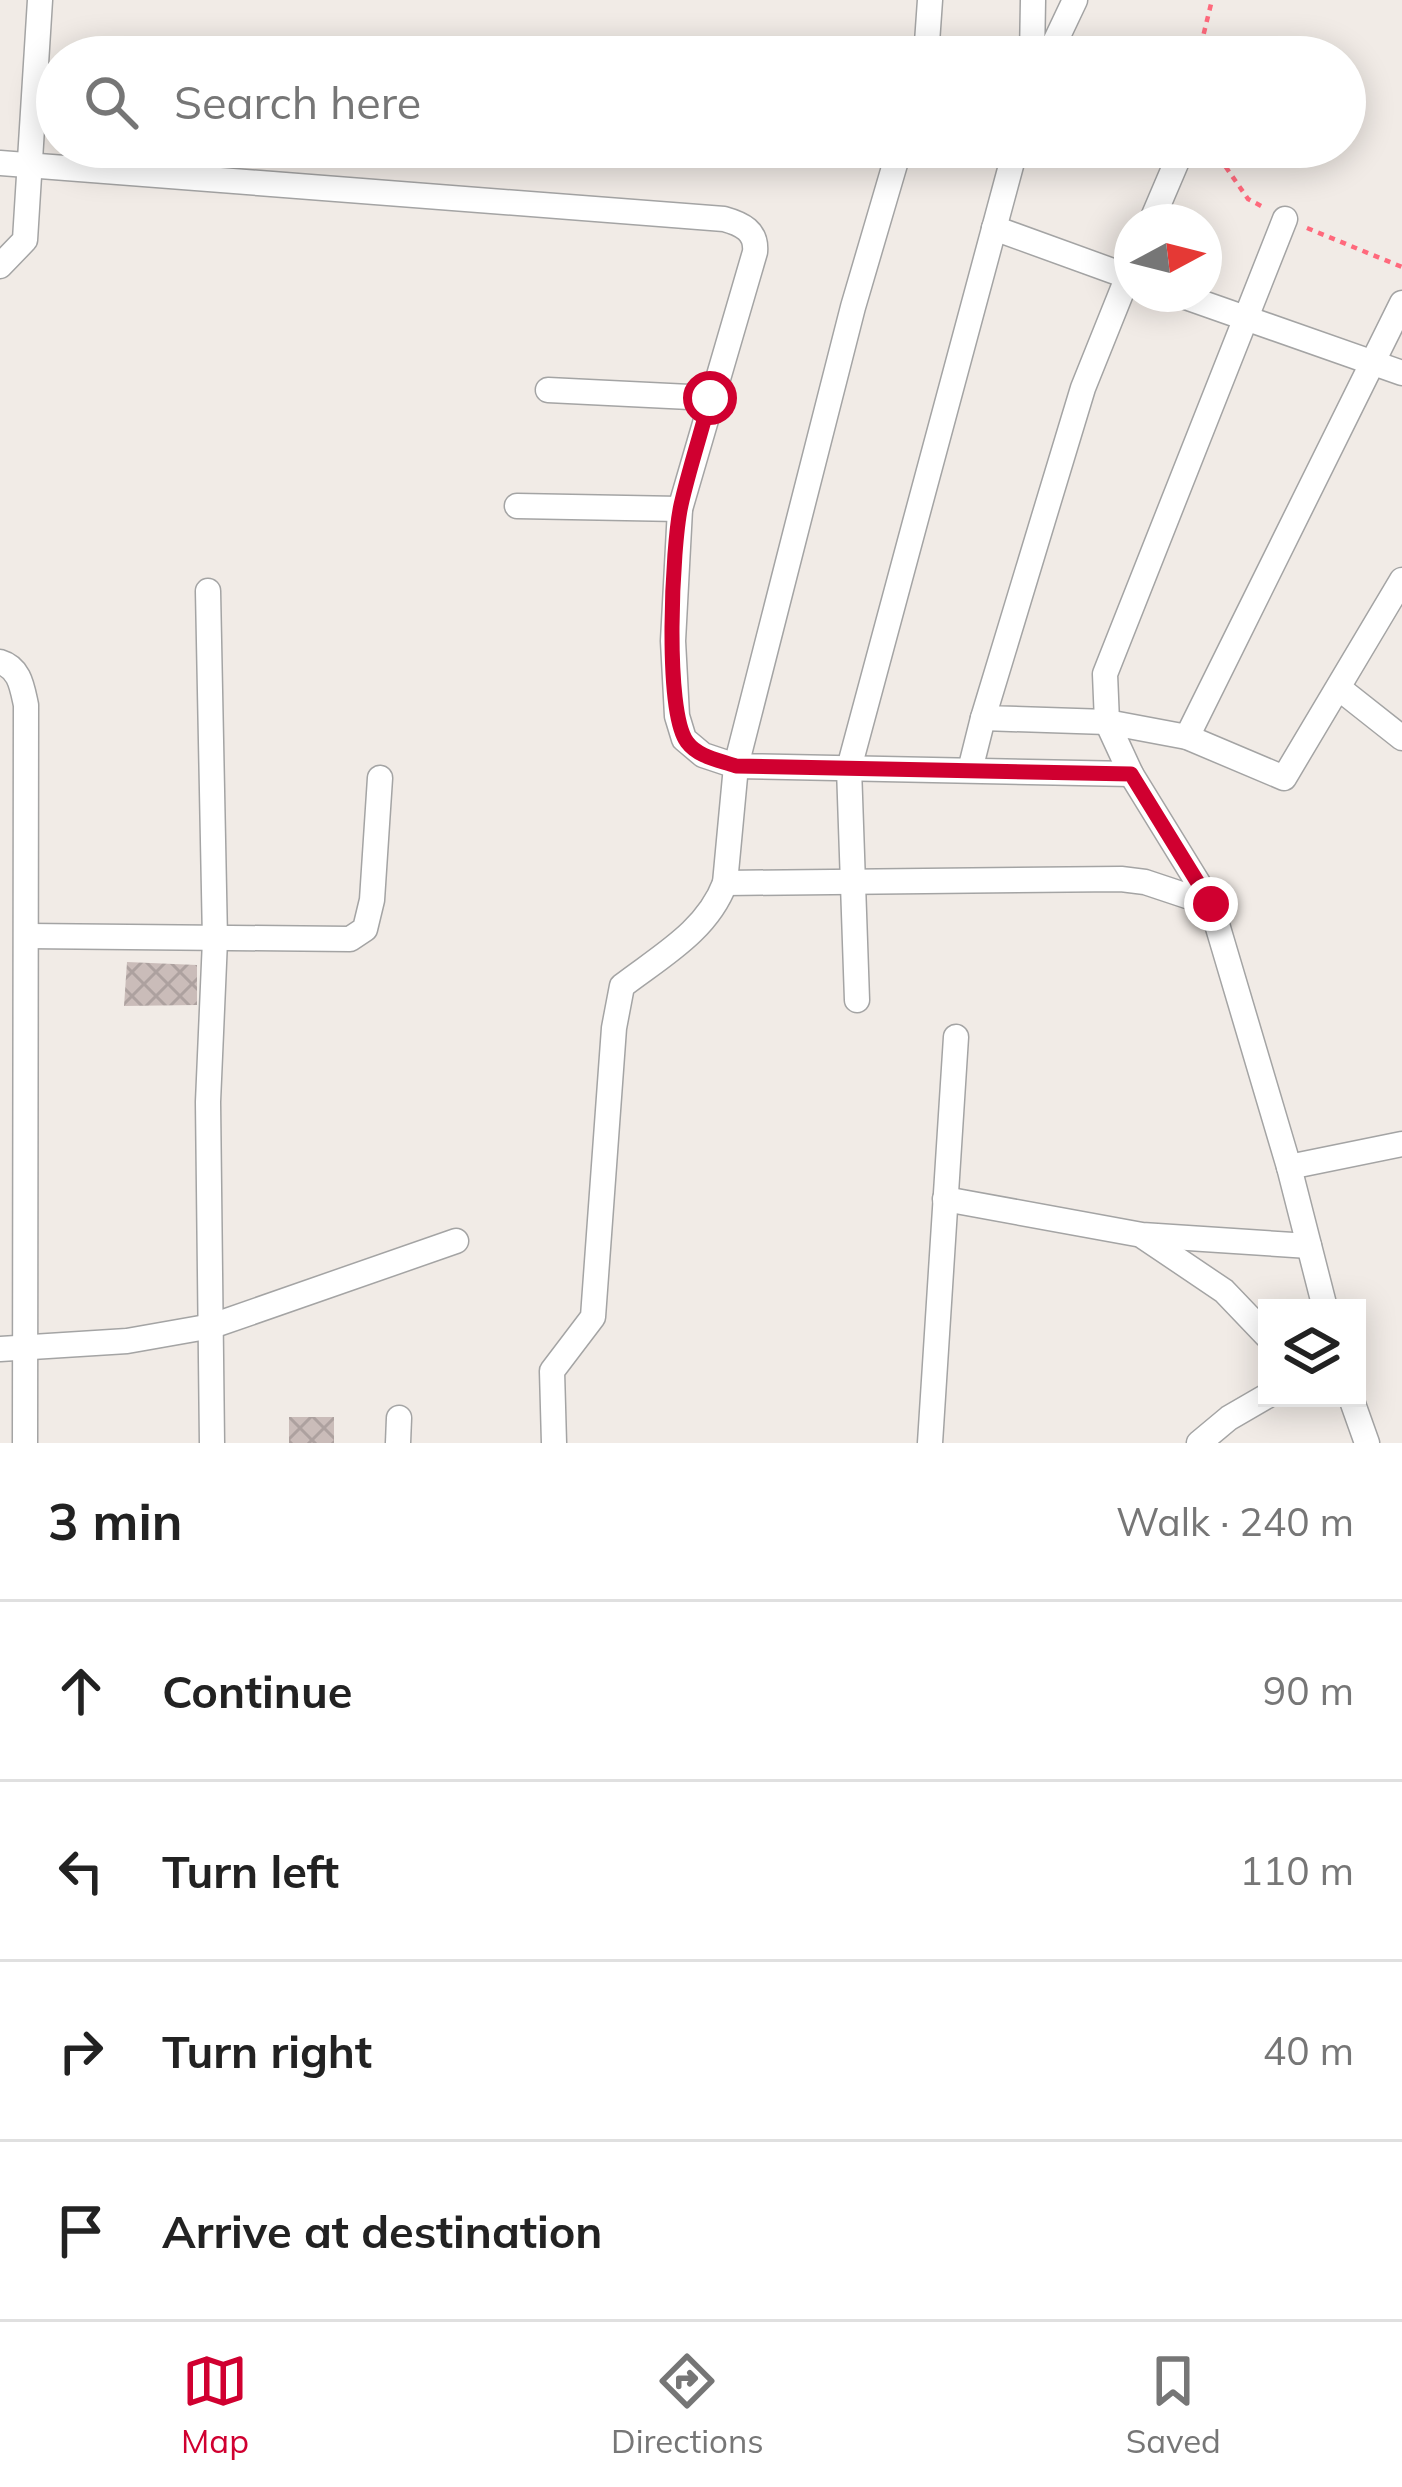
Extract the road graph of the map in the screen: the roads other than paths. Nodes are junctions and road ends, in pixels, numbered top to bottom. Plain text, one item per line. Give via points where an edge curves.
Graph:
1 (40, 0) edge
2 (930, 0) edge
3 (1033, 0) edge
4 (1075, 0) edge
5 (38, 36) edge
6 (927, 36) edge
7 (1032, 36) edge
8 (1058, 36) edge
9 (36, 66) edge
10 (0, 163) edge
11 (30, 165) junction
12 (36, 165) edge
13 (69, 168) edge
14 (894, 168) edge
15 (1010, 168) edge
16 (1174, 168) edge
17 (1159, 204) edge
18 (1285, 219) dead end
19 (994, 228) junction
20 (0, 266) edge
21 (1114, 268) edge
22 (1402, 303) edge
23 (1222, 310) edge
24 (1114, 312) edge
25 (1247, 319) junction
26 (1372, 363) junction
27 (1402, 374) edge
28 (548, 390) dead end
29 (710, 398) junction
30 (517, 506) dead end
31 (680, 508) junction
32 (1401, 583) edge
33 (208, 592) dead end
34 (0, 662) edge
35 (1340, 689) junction
36 (983, 718) junction
37 (1107, 722) junction
38 (1186, 736) junction
39 (1402, 738) edge
40 (736, 766) junction
41 (849, 768) junction
42 (970, 770) junction
43 (1131, 774) junction
44 (380, 778) dead end
45 (725, 883) junction
46 (851, 884) junction
47 (1211, 904) junction
48 (27, 936) junction
49 (215, 940) junction
50 (857, 1000) dead end
51 (956, 1037) dead end
52 (1402, 1144) edge
53 (1289, 1167) junction
54 (945, 1199) junction
55 (1142, 1235) junction
56 (456, 1241) dead end
57 (1309, 1246) junction
58 (1322, 1299) edge
59 (212, 1327) junction
60 (1258, 1327) edge
61 (12, 1348) edge
62 (1258, 1401) edge
63 (1354, 1407) edge
64 (25, 1443) edge
65 (212, 1443) edge
66 (554, 1443) edge
67 (930, 1443) edge
68 (1199, 1443) edge
69 (1367, 1443) edge

1 - 5 street
2 - 6 street
3 - 7 street
4 - 8 street
9 - 11 street
10 - 11 street
11 - 12 street
11 - 20 street via 25,240
13 - 29 street via 740,224 756,242
14 - 40 street
15 - 19 street
16 - 17 street
18 - 25 street
19 - 21 street
19 - 41 street
22 - 26 street
23 - 25 street
24 - 36 street via 1083,388
25 - 26 street
25 - 37 street via 1106,674
26 - 27 street
26 - 38 street
28 - 29 street
29 - 31 street
30 - 31 street
31 - 40 street via 677,716 692,749
32 - 35 street
33 - 49 street
34 - 48 street via 21,680 26,705
35 - 38 street via 1284,778
35 - 39 street
36 - 37 street
36 - 42 street
37 - 38 street
37 - 43 street
40 - 41 street
40 - 45 street
41 - 42 street
41 - 46 street
42 - 43 street
43 - 47 street
44 - 49 street via 364,929 329,941
45 - 46 street
45 - 66 street via 702,923 622,986 593,1317 552,1371
46 - 47 street via 1121,879
46 - 50 street
47 - 53 street
48 - 49 street
48 - 61 street
49 - 59 street
51 - 54 street
52 - 53 street
53 - 57 street
54 - 55 street
54 - 67 street
55 - 57 street
55 - 60 street via 1224,1291
56 - 59 street
57 - 58 street
59 - 61 street
59 - 65 street
61 - 64 street
62 - 68 street
63 - 69 street

